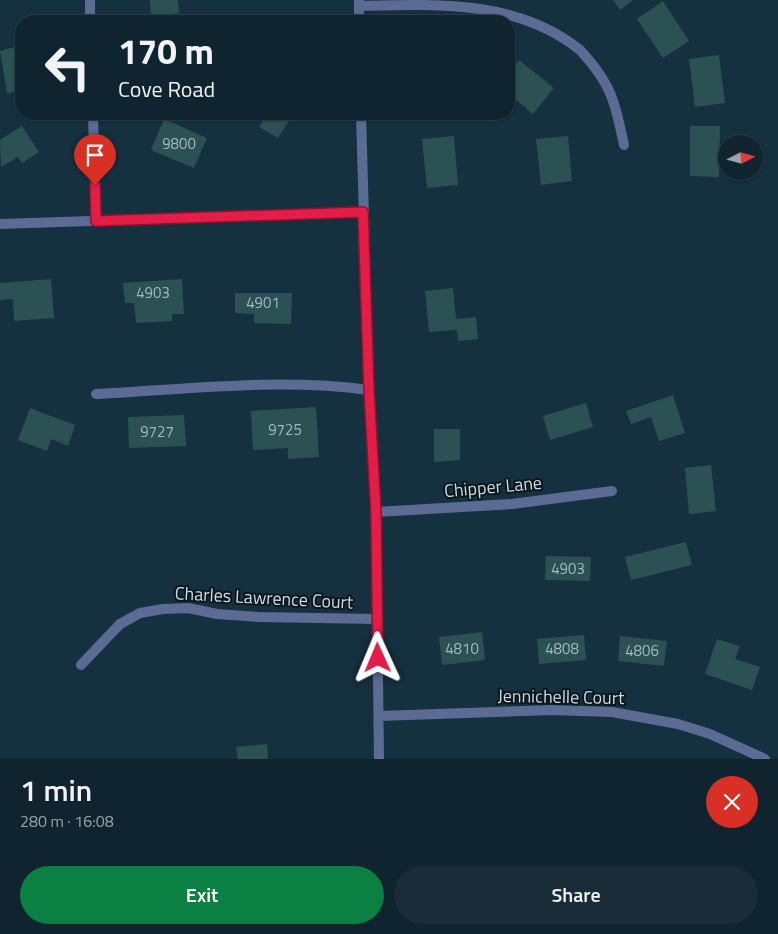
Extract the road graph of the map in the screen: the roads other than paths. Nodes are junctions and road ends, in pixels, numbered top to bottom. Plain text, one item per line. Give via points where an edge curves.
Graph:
1 (90, 0) edge
2 (359, 3) edge
3 (90, 15) edge
4 (93, 120) edge
5 (360, 120) edge
6 (624, 145) dead end
7 (363, 212) junction
8 (96, 221) junction
9 (0, 224) edge
10 (369, 390) junction
11 (96, 394) dead end
12 (612, 491) dead end
13 (376, 512) junction
14 (376, 619) junction
15 (81, 665) dead end
16 (379, 716) junction
17 (379, 759) edge
18 (764, 759) edge

1 - 3 street
2 - 6 street via 481,4 508,9 539,21 572,43 598,72 613,100
4 - 8 street
5 - 7 street
7 - 8 street
7 - 10 street
8 - 9 street
10 - 11 street via 327,385 263,385
10 - 13 street
12 - 13 street, Chipper Lane via 512,504
13 - 14 street
14 - 15 street, Charles Lawrence Court via 258,617 188,608 163,609 140,613 120,624
14 - 16 street
16 - 17 street
16 - 18 street, Jennichelle Court via 551,710 612,712 678,724 710,734

